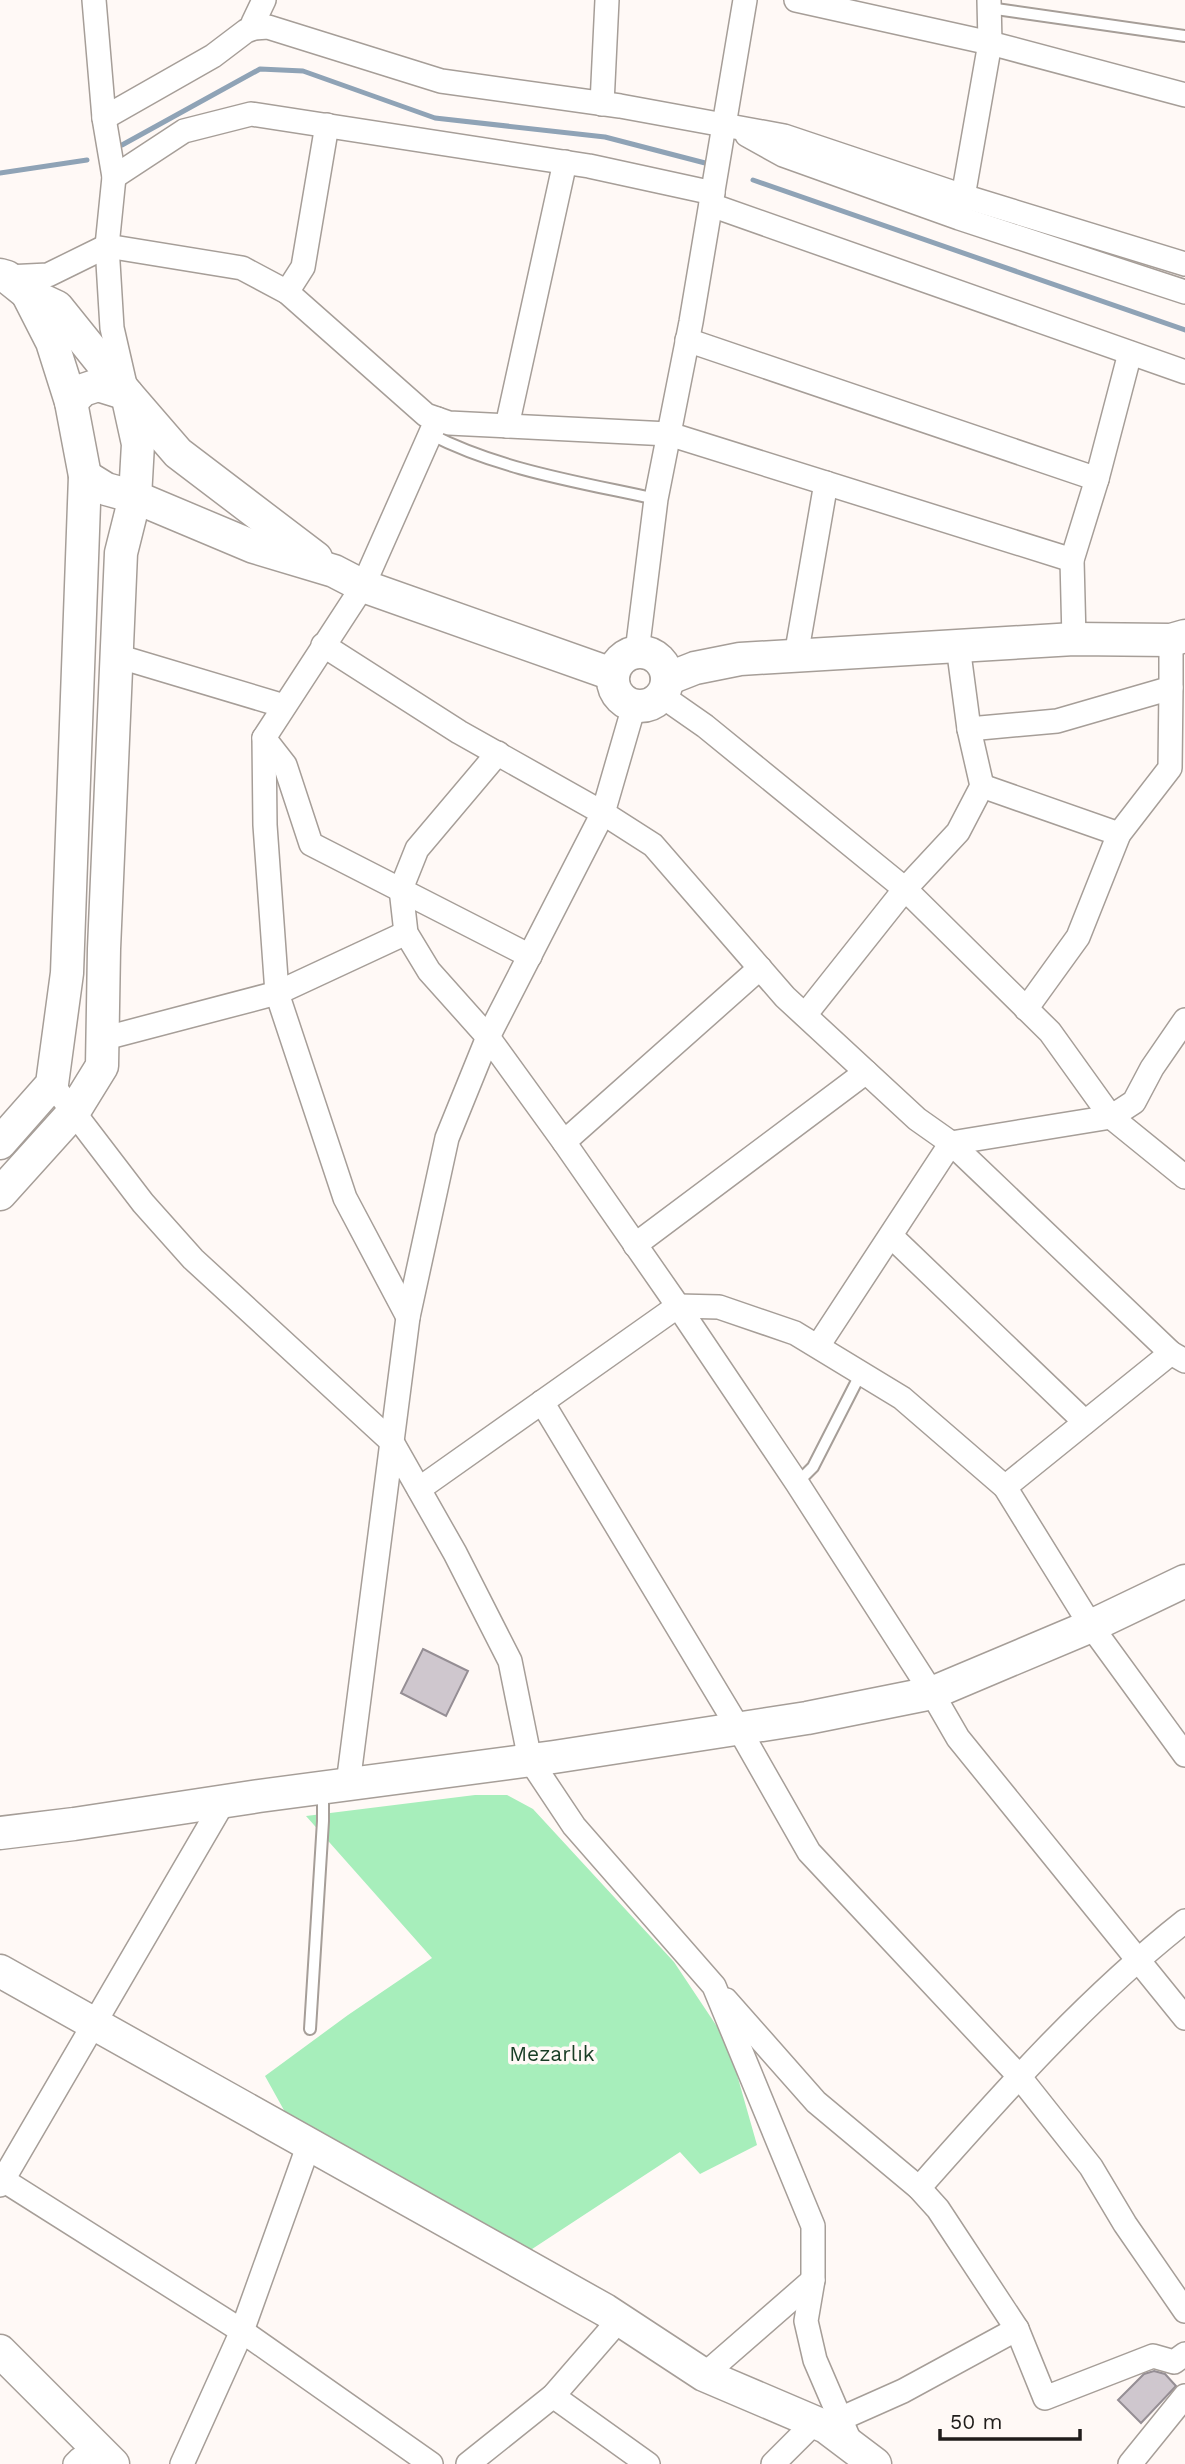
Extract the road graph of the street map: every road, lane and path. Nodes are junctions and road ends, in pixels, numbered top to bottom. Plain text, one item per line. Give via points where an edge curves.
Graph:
1 (264, 0) edge
2 (607, 0) edge
3 (745, 0) edge
4 (796, 0) edge
5 (96, 3) edge
6 (989, 4) edge
7 (254, 27) junction
8 (1185, 36) edge
9 (990, 43) junction
10 (1185, 95) edge
11 (602, 104) junction
12 (104, 118) junction
13 (726, 124) junction
14 (327, 125) junction
15 (565, 162) junction
16 (114, 177) junction
17 (712, 199) junction
18 (961, 207) junction
19 (107, 246) junction
20 (1185, 264) edge
21 (11, 282) edge
22 (287, 292) junction
23 (1185, 292) edge
24 (687, 340) junction
25 (1130, 353) junction
26 (1185, 372) edge
27 (127, 394) junction
28 (71, 402) junction
29 (433, 426) junction
30 (507, 426) junction
31 (668, 434) junction
32 (85, 475) junction
33 (1097, 479) junction
34 (826, 483) junction
35 (135, 497) junction
36 (656, 499) junction
37 (1072, 560) junction
38 (334, 571) junction
39 (363, 586) junction
40 (1178, 638) edge
41 (1074, 639) junction
42 (323, 645) junction
43 (958, 646) junction
44 (637, 652) junction
45 (117, 656) junction
46 (796, 656) junction
47 (612, 674) junction
48 (1171, 688) junction
49 (654, 694) junction
50 (284, 706) junction
51 (969, 729) junction
52 (264, 738) junction
53 (498, 753) junction
54 (982, 786) junction
55 (603, 813) junction
56 (1119, 834) junction
57 (401, 889) junction
58 (905, 889) junction
59 (406, 933) junction
60 (530, 956) junction
61 (760, 968) junction
62 (277, 993) junction
63 (1026, 1009) junction
64 (805, 1015) junction
65 (1185, 1020) edge
66 (488, 1037) junction
67 (102, 1039) junction
68 (866, 1072) junction
69 (52, 1084) junction
70 (73, 1113) junction
71 (1111, 1117) junction
72 (564, 1142) junction
73 (0, 1143) edge
74 (951, 1143) junction
75 (1185, 1177) edge
76 (0, 1194) edge
77 (891, 1236) junction
78 (635, 1245) junction
79 (678, 1306) junction
80 (408, 1317) junction
81 (818, 1346) junction
82 (1178, 1357) edge
83 (861, 1373) junction
84 (542, 1402) junction
85 (1085, 1422) junction
86 (392, 1441) junction
87 (797, 1483) junction
88 (1005, 1487) junction
89 (419, 1489) junction
90 (1185, 1581) edge
91 (1091, 1626) junction
92 (932, 1693) junction
93 (739, 1729) junction
94 (1185, 1755) edge
95 (530, 1760) junction
96 (335, 1786) junction
97 (224, 1801) junction
98 (0, 1832) edge
99 (1185, 1922) edge
100 (1138, 1958) junction
101 (0, 1971) edge
102 (714, 1986) junction
103 (1185, 2018) edge
104 (94, 2024) junction
105 (310, 2029) dead end
106 (1018, 2075) junction
107 (309, 2144) junction
108 (1, 2181) edge
109 (919, 2188) junction
110 (813, 2280) junction
111 (1185, 2311) edge
112 (619, 2320) junction
113 (1017, 2329) junction
114 (242, 2331) junction
115 (0, 2351) edge
116 (1181, 2364) edge
117 (704, 2375) junction
118 (0, 2379) edge
119 (554, 2396) junction
120 (1185, 2396) edge
121 (846, 2438) edge
122 (80, 2462) edge
123 (113, 2464) edge
124 (182, 2464) edge
125 (431, 2464) edge
126 (468, 2464) edge
127 (648, 2464) edge
128 (773, 2464) edge
129 (1130, 2464) edge

1 - 7 street
2 - 11 street
3 - 13 street
4 - 9 street
5 - 12 street
6 - 8 lane
6 - 9 street
7 - 11 street via 268,27 441,81
7 - 12 street via 214,56
9 - 10 street
9 - 18 street
11 - 13 street
12 - 16 street
13 - 17 street
13 - 18 street via 783,155
14 - 15 street
14 - 16 street via 251,114 184,131
14 - 22 street via 303,267
15 - 17 street
15 - 30 street
16 - 19 street
17 - 24 street
17 - 25 street
18 - 20 street
18 - 23 street
19 - 21 street via 48,275
19 - 22 street via 242,268
19 - 27 street via 112,328
21 - 27 street via 57,307
21 - 28 street via 52,342
22 - 29 street
24 - 31 street
24 - 33 street
25 - 26 street
25 - 33 street
27 - 28 street via 98,385 83,390
27 - 35 street via 138,444
27 - 38 street via 178,453
28 - 32 street
29 - 30 street
29 - 36 lane via 457,448 526,471
29 - 39 street
30 - 31 street
31 - 34 street
31 - 36 street
32 - 35 street via 106,489
32 - 69 street via 67,973
33 - 37 street
34 - 37 street
34 - 46 street
35 - 38 street via 254,547
35 - 45 street via 121,553
36 - 44 street
37 - 41 street
38 - 39 street
39 - 42 street
39 - 47 street
40 - 41 street
40 - 48 street
41 - 43 street
42 - 50 street
42 - 53 street
43 - 46 street
43 - 51 street
44 - 47 street via 621,659
44 - 49 street via 654,656 666,670
45 - 50 street
45 - 67 street
46 - 49 street via 740,659 695,668
47 - 49 street via 615,691 626,704
48 - 51 street via 1057,721
48 - 56 street via 1170,768
49 - 55 street
49 - 58 street via 705,726
50 - 52 street
51 - 54 street
52 - 57 street via 285,765 311,844
52 - 62 street
53 - 55 street
53 - 57 street via 416,849
54 - 56 street
54 - 58 street via 958,832
55 - 60 street
55 - 61 street via 653,845
56 - 63 street via 1078,937
57 - 59 street
57 - 60 street
58 - 63 street
58 - 64 street
59 - 62 street
59 - 66 street via 429,971
60 - 66 street
61 - 64 street
61 - 72 street
62 - 67 street
62 - 80 street via 345,1198
63 - 71 street via 1050,1032
64 - 68 street
65 - 71 street via 1134,1102
66 - 72 street
66 - 80 street via 447,1138
67 - 70 street via 102,1066
68 - 74 street
68 - 78 street
69 - 70 street
69 - 73 street
70 - 76 street
70 - 86 street via 193,1259
71 - 74 street
71 - 75 street
72 - 78 street
74 - 77 street
74 - 82 street
77 - 81 street
77 - 85 street
78 - 79 street
79 - 81 street via 719,1307 796,1333
79 - 84 street
79 - 87 street
80 - 86 street
81 - 83 street
82 - 85 street
83 - 87 lane via 813,1466
83 - 88 street via 902,1398
84 - 89 street
84 - 93 street
85 - 88 street
86 - 89 street
86 - 96 street
87 - 92 street
88 - 91 street
89 - 95 street via 510,1661
90 - 91 street
91 - 92 street
91 - 94 street
92 - 93 street
92 - 100 street via 958,1738
93 - 95 street
93 - 106 street via 810,1852
95 - 96 street
95 - 102 street via 574,1826
96 - 97 street
96 - 105 lane via 323,1821
97 - 98 street
97 - 104 street
99 - 100 street
100 - 103 street
100 - 106 street
101 - 104 street
102 - 109 street via 816,2102
102 - 110 street via 813,2226
104 - 107 street
104 - 108 street
106 - 109 street
106 - 111 street via 1091,2167
107 - 112 street
107 - 114 street
108 - 114 street
109 - 113 street
110 - 117 street
110 - 121 street via 806,2321 815,2360
112 - 117 street
112 - 119 street
113 - 116 street via 1045,2398 1153,2356
113 - 121 street via 903,2391
114 - 124 street
114 - 125 street
115 - 123 street
117 - 121 street
118 - 122 street
119 - 126 street
119 - 127 street
120 - 129 street
121 - 128 street

